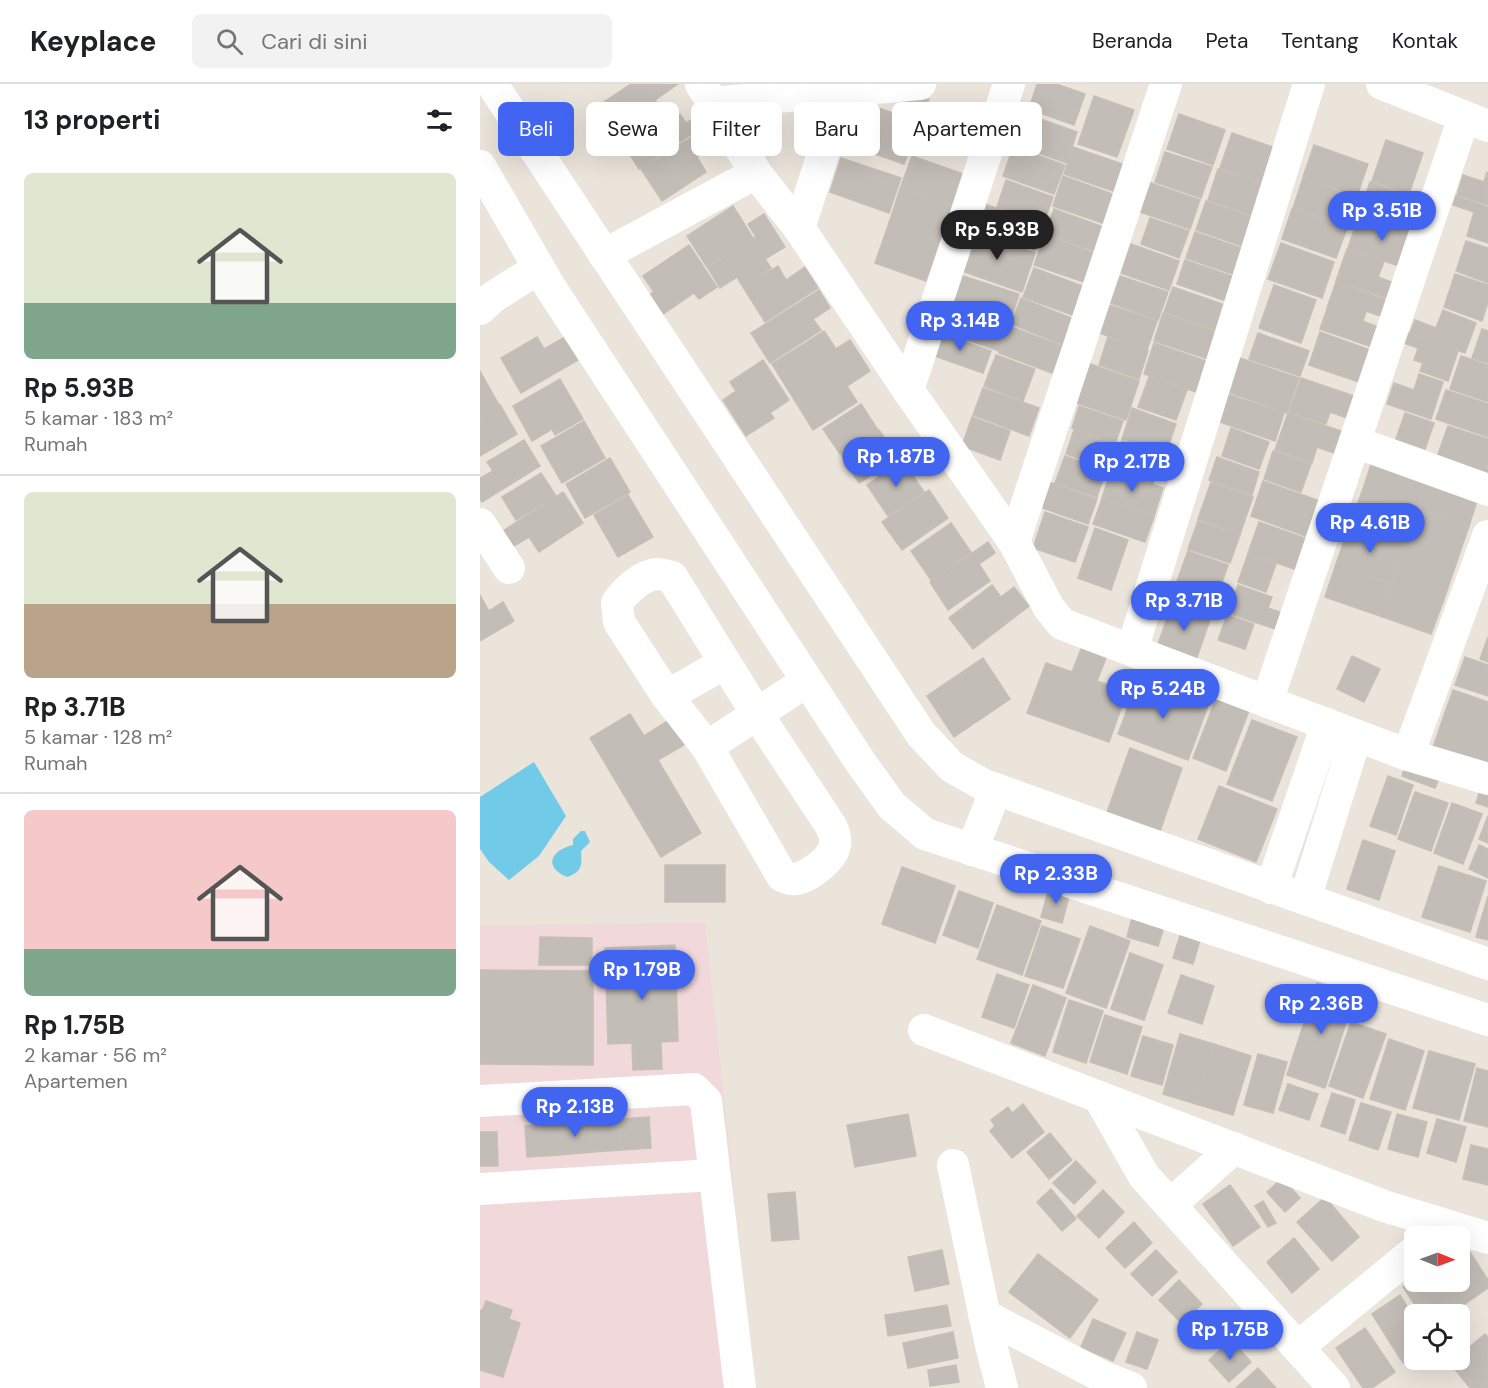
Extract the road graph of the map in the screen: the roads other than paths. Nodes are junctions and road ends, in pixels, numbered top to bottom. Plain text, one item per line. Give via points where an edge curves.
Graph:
1 (492, 84) edge
2 (920, 84) edge
3 (1009, 84) edge
4 (1166, 84) edge
5 (1309, 84) edge
6 (1382, 84) edge
7 (844, 90) junction
8 (706, 94) edge
9 (1476, 122) edge
10 (480, 166) edge
11 (756, 173) junction
12 (799, 228) junction
13 (604, 255) junction
14 (539, 267) junction
15 (480, 309) edge
16 (908, 390) junction
17 (1355, 442) junction
18 (1488, 490) edge
19 (483, 534) edge
20 (1488, 536) edge
21 (1014, 542) junction
22 (509, 568) dead end
23 (1132, 650) junction
24 (725, 663) junction
25 (807, 681) junction
26 (667, 696) junction
27 (1267, 702) junction
28 (757, 714) junction
29 (1327, 724) junction
30 (1356, 736) junction
31 (707, 747) junction
32 (1408, 755) junction
33 (1488, 778) edge
34 (996, 789) junction
35 (972, 850) junction
36 (1271, 888) junction
37 (1305, 899) junction
38 (1488, 964) edge
39 (1488, 1020) edge
40 (924, 1030) dead end
41 (1099, 1097) junction
42 (480, 1101) edge
43 (1234, 1148) junction
44 (953, 1165) dead end
45 (714, 1175) junction
46 (480, 1189) edge
47 (1170, 1205) junction
48 (1430, 1226) edge
49 (1470, 1235) edge
50 (1488, 1238) edge
51 (1404, 1260) edge
52 (984, 1315) junction
53 (1298, 1347) junction
54 (732, 1386) edge
55 (1002, 1388) edge
56 (1131, 1388) edge
57 (1334, 1388) edge

1 - 13 street
2 - 7 street
3 - 16 street
4 - 21 street
5 - 23 street
6 - 9 street
7 - 8 street
7 - 12 street
8 - 11 street
9 - 17 street
10 - 14 street
11 - 12 street
11 - 13 street
12 - 16 street
13 - 34 street via 921,734 952,767
14 - 15 street
14 - 25 street
16 - 21 street
17 - 18 street
17 - 27 street
19 - 22 street
20 - 32 street
21 - 23 street via 1048,608 1062,624
23 - 27 street
24 - 26 street
24 - 26 street via 672,577 657,574 641,581 616,603 619,622
24 - 28 street
25 - 28 street
25 - 35 street via 892,806 925,834
26 - 31 street
27 - 29 street
28 - 31 street
28 - 31 street via 831,826 835,847 826,863 792,880 782,876
29 - 30 street
29 - 36 street
30 - 32 street
30 - 37 street
32 - 33 street
34 - 35 street
34 - 36 street
35 - 39 street
36 - 37 street
37 - 38 street
40 - 41 street
41 - 43 street
41 - 47 street via 1144,1176
42 - 45 street via 694,1089 706,1101
43 - 47 street
43 - 48 street
44 - 52 street
45 - 46 street
45 - 54 street
47 - 53 street
49 - 50 street
51 - 53 street
52 - 55 street
52 - 56 street
53 - 57 street

